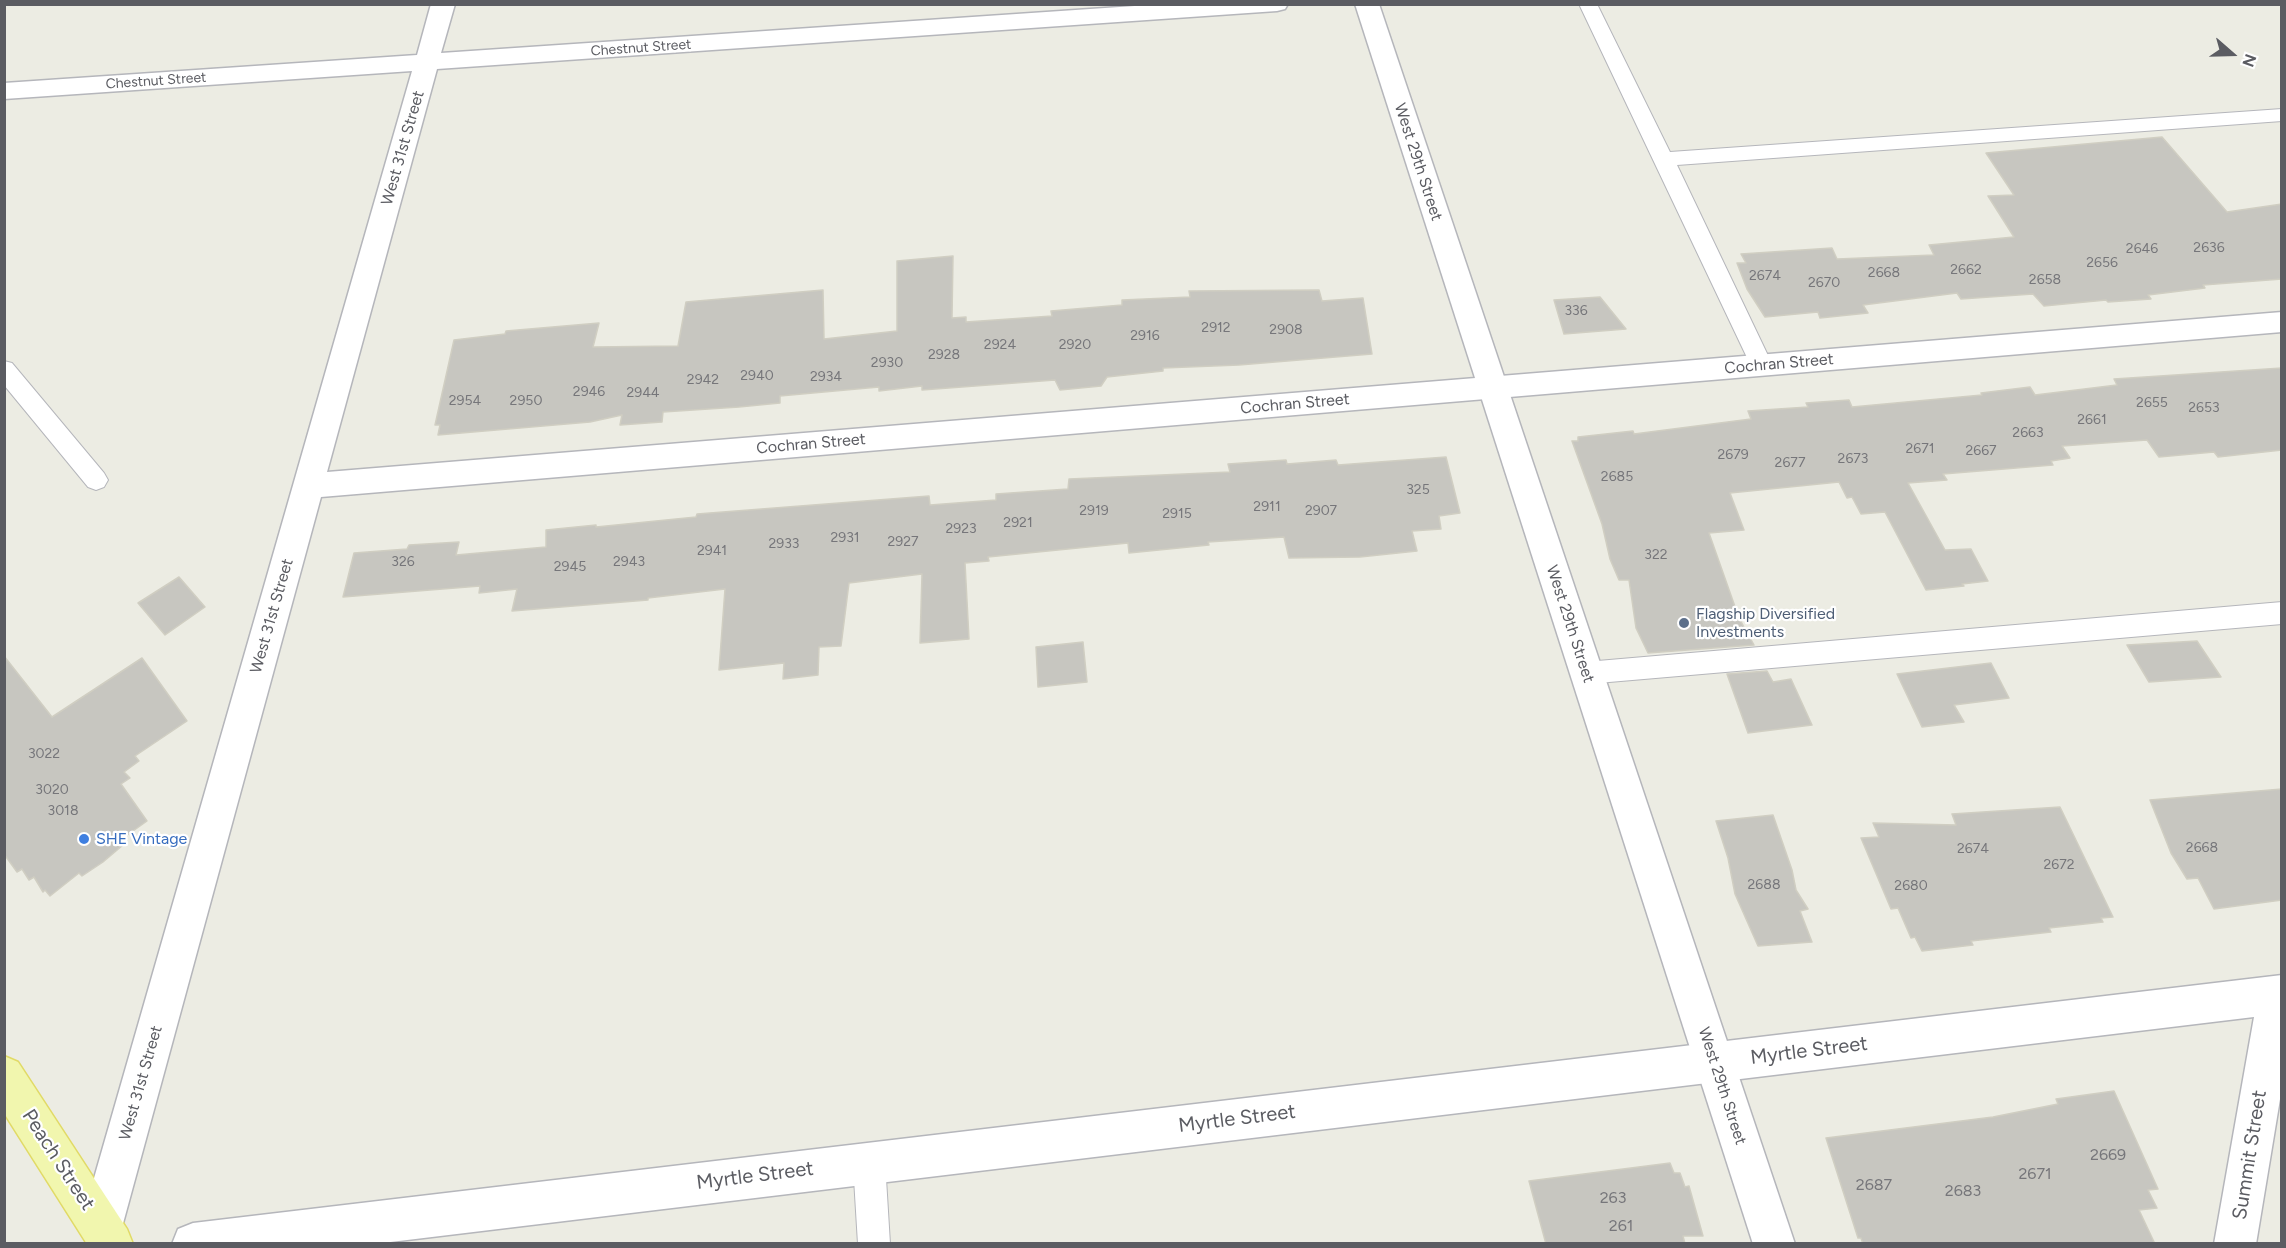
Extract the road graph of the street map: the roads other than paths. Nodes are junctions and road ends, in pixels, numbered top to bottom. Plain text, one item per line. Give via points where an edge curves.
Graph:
1 (443, 4) edge
2 (907, 4) edge
3 (1277, 4) edge
4 (1367, 4) edge
5 (1588, 4) edge
6 (908, 30) junction
7 (427, 63) junction
8 (4, 92) edge
9 (2282, 115) edge
10 (1664, 159) junction
11 (2282, 322) edge
12 (1762, 366) junction
13 (4, 369) edge
14 (1492, 388) junction
15 (96, 480) dead end
16 (308, 486) junction
17 (2282, 613) edge
18 (1586, 673) junction
19 (2279, 994) edge
20 (1714, 1062) junction
21 (4, 1076) edge
22 (869, 1162) junction
23 (106, 1235) edge
24 (193, 1244) edge
25 (874, 1244) edge
26 (1774, 1244) edge
27 (2235, 1244) edge

1 - 7 street, West 31st Street
2 - 6 street
3 - 6 street, Chestnut Street
4 - 14 street, West 29th Street
5 - 10 lane
6 - 7 street, Chestnut Street
7 - 8 street, Chestnut Street
7 - 16 street, West 31st Street
9 - 10 lane
10 - 12 lane
11 - 12 street, Cochran Street
12 - 14 street, Cochran Street
13 - 15 lane
14 - 16 street, Cochran Street
14 - 18 street, West 29th Street
16 - 23 street, West 31st Street
17 - 18 lane
18 - 20 street, West 29th Street
19 - 20 street, Myrtle Street
19 - 27 street, Summit Street
20 - 22 street, Myrtle Street
20 - 26 street, West 29th Street
21 - 23 main road, Peach Street
22 - 24 street, Myrtle Street
22 - 25 lane

